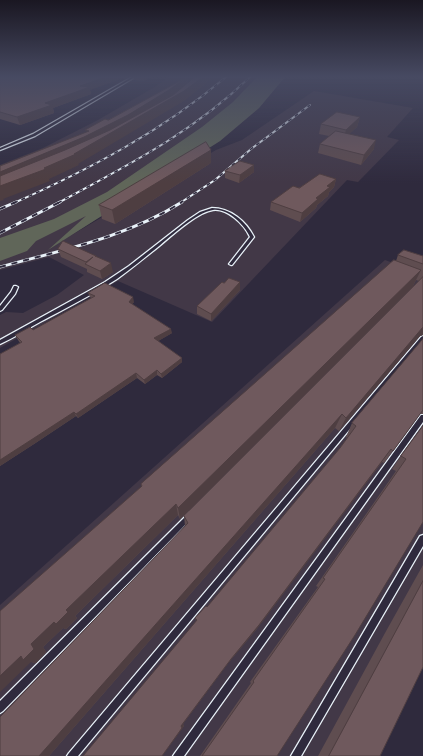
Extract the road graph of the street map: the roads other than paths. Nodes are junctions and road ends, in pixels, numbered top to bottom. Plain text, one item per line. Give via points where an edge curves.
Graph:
1 (73, 112) edge
2 (0, 149) edge
3 (231, 264) dead end
4 (16, 287) dead end
5 (0, 309) edge
6 (423, 338) edge
7 (0, 342) edge
8 (423, 417) edge
9 (195, 510) edge
10 (423, 539) edge
11 (0, 708) edge
12 (72, 756) edge
13 (178, 756) edge
14 (296, 756) edge

1 - 2 lane via 39,132
3 - 7 lane via 252,237 250,230 226,212 209,209 107,283
4 - 5 lane
6 - 12 lane
8 - 13 lane
9 - 11 lane
10 - 14 lane

